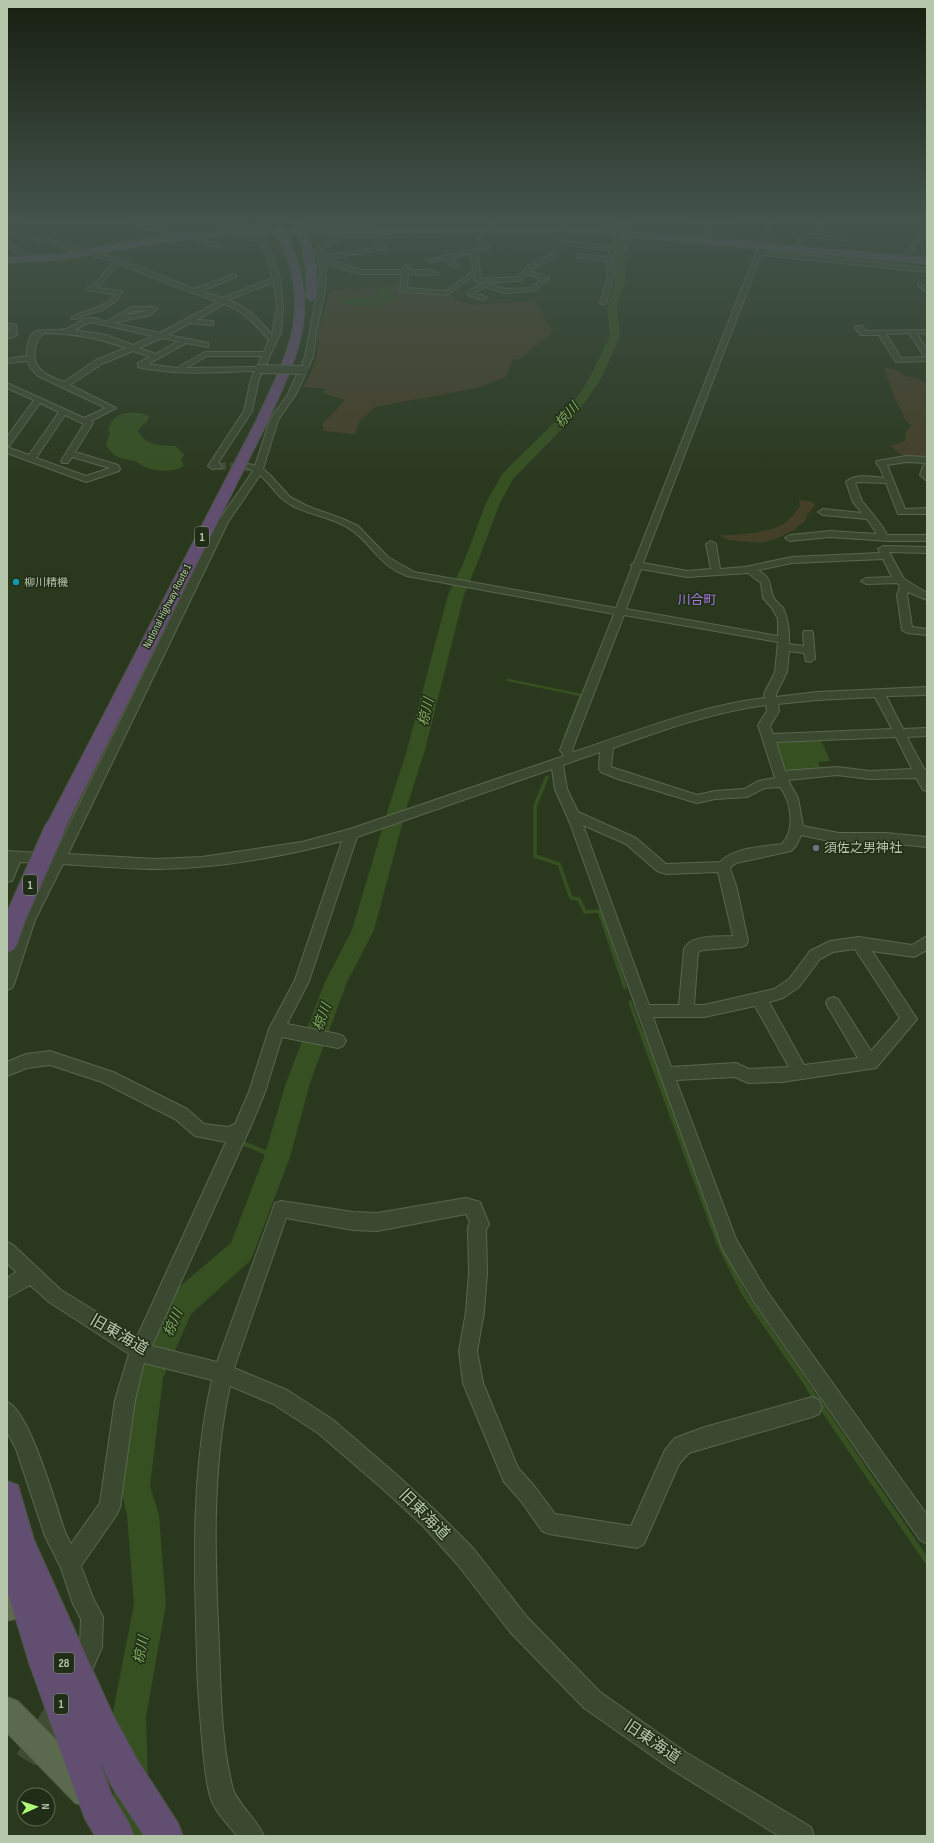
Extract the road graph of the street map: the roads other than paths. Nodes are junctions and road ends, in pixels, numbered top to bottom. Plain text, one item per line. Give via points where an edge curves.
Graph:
1 (104, 307) edge
2 (213, 307) edge
3 (240, 307) edge
4 (280, 307) edge
5 (291, 307) edge
6 (301, 307) edge
7 (309, 307) edge
8 (318, 307) edge
9 (738, 307) edge
10 (116, 319) dead end
11 (189, 321) junction
12 (210, 323) dead end
13 (106, 324) junction
14 (7, 326) edge
15 (121, 327) junction
16 (859, 328) dead end
17 (42, 331) junction
18 (66, 331) junction
19 (911, 331) junction
20 (144, 332) junction
21 (927, 332) edge
22 (882, 333) junction
23 (160, 336) junction
24 (298, 336) junction
25 (7, 337) edge
26 (103, 337) junction
27 (184, 341) junction
28 (274, 341) junction
29 (119, 344) junction
30 (205, 345) dead end
31 (133, 348) junction
32 (266, 354) junction
33 (927, 354) edge
34 (156, 357) junction
35 (291, 357) junction
36 (31, 358) junction
37 (927, 359) edge
38 (7, 361) edge
39 (256, 368) junction
40 (304, 370) junction
41 (65, 385) junction
42 (11, 389) edge
43 (39, 399) junction
44 (64, 411) junction
45 (86, 420) junction
46 (7, 443) edge
47 (7, 450) edge
48 (69, 453) junction
49 (31, 458) junction
50 (927, 460) edge
51 (218, 466) dead end
52 (927, 466) edge
53 (249, 467) tunnel mouth
54 (59, 469) junction
55 (259, 469) junction
56 (927, 478) edge
57 (890, 481) junction
58 (927, 511) edge
59 (823, 512) dead end
60 (867, 516) junction
61 (883, 537) junction
62 (790, 538) dead end
63 (913, 538) junction
64 (927, 538) edge
65 (711, 544) dead end
66 (924, 550) edge
67 (886, 556) junction
68 (636, 565) junction
69 (749, 569) junction
70 (716, 572) junction
71 (866, 581) dead end
72 (902, 583) junction
73 (927, 597) edge
74 (619, 611) junction
75 (927, 632) edge
76 (808, 633) dead end
77 (784, 643) junction
78 (927, 692) edge
79 (879, 693) junction
80 (771, 701) junction
81 (927, 732) edge
82 (899, 733) junction
83 (769, 738) junction
84 (607, 746) junction
85 (565, 761) junction
86 (924, 773) edge
87 (782, 779) junction
88 (927, 787) edge
89 (572, 815) junction
90 (796, 829) junction
91 (352, 833) junction
92 (927, 842) edge
93 (12, 856) edge
94 (59, 859) junction
95 (723, 867) junction
96 (7, 877) edge
97 (7, 942) edge
98 (927, 942) edge
99 (859, 944) junction
100 (7, 984) edge
101 (760, 999) junction
102 (832, 1003) dead end
103 (643, 1011) junction
104 (686, 1011) junction
105 (280, 1029) junction
106 (338, 1040) dead end
107 (870, 1063) junction
108 (7, 1070) edge
109 (800, 1073) junction
110 (666, 1074) junction
111 (237, 1139) junction
112 (7, 1251) edge
113 (30, 1274) junction
114 (7, 1289) edge
115 (142, 1351) junction
116 (221, 1372) junction
117 (812, 1407) dead end
118 (7, 1412) edge
119 (7, 1496) edge
120 (926, 1526) edge
121 (19, 1543) junction
122 (70, 1564) junction
123 (16, 1604) edge
124 (85, 1660) dead end
125 (7, 1712) edge
126 (100, 1726) junction
127 (98, 1806) junction
128 (116, 1836) edge
129 (165, 1836) edge
130 (252, 1836) edge
131 (802, 1836) edge

1 - 17 street via 88,311 67,324 53,323
2 - 11 street
3 - 28 street via 249,313
4 - 28 street
5 - 35 highway
6 - 24 highway, National Highway Route 1 / 1
7 - 24 highway via 305,326
8 - 40 street via 309,357
9 - 68 street
10 - 13 street
11 - 12 street
11 - 23 street
13 - 15 street
13 - 18 street via 89,320
14 - 25 street via 13,327 13,335
15 - 20 street
15 - 26 street
16 - 22 street via 864,333
17 - 18 street
17 - 36 street via 34,339
18 - 26 street
19 - 21 street
19 - 22 street
19 - 33 street
20 - 23 street
20 - 29 street
22 - 37 street via 899,360
23 - 27 street
23 - 31 street
24 - 35 highway, National Highway Route 1 / 1
26 - 29 street
27 - 30 street
27 - 34 street
28 - 32 street
29 - 31 street
31 - 34 street
31 - 41 street via 100,362
32 - 39 street
32 - 39 street via 205,354 181,368
34 - 39 street via 141,365 158,370 196,372
35 - 97 highway, National Highway Route 1 / 1, bridge via 262,421 55,828
36 - 38 street
36 - 41 street via 35,371
39 - 40 street, bridge
39 - 51 street via 248,411 212,466
40 - 55 street via 292,394 274,420
41 - 45 street via 112,408
42 - 43 street
43 - 44 street
43 - 46 street
44 - 45 street
44 - 49 street
45 - 48 street via 89,423
47 - 49 street
48 - 54 street
48 - 54 street via 116,469 86,479
49 - 54 street
50 - 57 street via 906,459 880,463
52 - 56 street via 924,475
53 - 55 street
55 - 74 street via 266,473 280,493 291,502 355,528 398,570 416,576
55 - 94 street via 223,522
57 - 58 street via 901,512
57 - 60 street via 858,479 850,482
59 - 60 street
60 - 61 street via 879,528
61 - 62 street via 830,534
61 - 63 street
63 - 64 street
63 - 66 street
65 - 70 street
66 - 67 street via 883,549
67 - 69 street via 792,560
67 - 72 street
68 - 70 street via 687,574
68 - 74 street
69 - 70 street
69 - 77 street via 766,583 768,598 777,607 783,619
71 - 72 street
72 - 73 street
72 - 75 street via 907,630
74 - 77 street
74 - 85 street via 566,750
76 - 77 street via 810,654
77 - 80 street via 781,672 770,694
78 - 79 street
79 - 80 street
79 - 82 street
80 - 83 street via 773,711 764,725
80 - 84 street via 738,705 690,717
81 - 82 street
82 - 83 street
82 - 86 street
83 - 87 street
84 - 85 street
84 - 87 street via 605,769 697,799 747,793 762,784
85 - 89 street via 561,789
85 - 91 street
86 - 87 street via 870,775 837,770
86 - 88 street
87 - 90 street via 795,814
89 - 95 street via 640,846 662,869
89 - 103 street
90 - 92 street via 839,838 886,838
90 - 95 street via 795,836 786,848 737,856
91 - 94 street via 276,852 202,862 156,864
91 - 105 street via 302,981
93 - 94 street
93 - 96 street
94 - 100 street via 26,926
95 - 104 street via 741,941 701,944 690,949
98 - 99 street via 914,950
99 - 101 street via 821,950 802,970 794,983 778,994
99 - 107 street via 909,1019
101 - 104 street via 704,1012
101 - 109 street
102 - 107 street
103 - 104 street
103 - 110 street
105 - 106 street
105 - 111 street
107 - 109 street
108 - 111 street via 26,1061 50,1058 107,1077 181,1114 202,1131 230,1135
109 - 110 street via 748,1076 736,1070
110 - 120 street via 722,1227 738,1260 760,1296
111 - 115 street
112 - 113 street, 旧東海道
113 - 114 street
113 - 115 street, 旧東海道 via 55,1296
115 - 116 street, 旧東海道
115 - 122 street via 125,1400 110,1507
116 - 117 street via 281,1208 353,1221 377,1222 466,1206 474,1208 480,1224 477,1227 476,1296 468,1352 473,1383 511,1475 528,1494 548,1524 637,1537 672,1457 682,1445
116 - 130 street via 206,1488 209,1689 216,1764 222,1796
116 - 131 street, 旧東海道 via 280,1397 325,1426 391,1482 465,1556 519,1625 592,1700 679,1761
118 - 122 street via 25,1445 56,1536
119 - 121 highway, 1
121 - 123 highway, 1 via 21,1579
121 - 126 highway, 1
122 - 124 street via 84,1604 92,1617 91,1648
123 - 126 main road, 28 via 42,1626
123 - 127 highway, 1 via 46,1664
125 - 127 main road
126 - 129 highway, 1 via 125,1774
127 - 128 highway, 1

